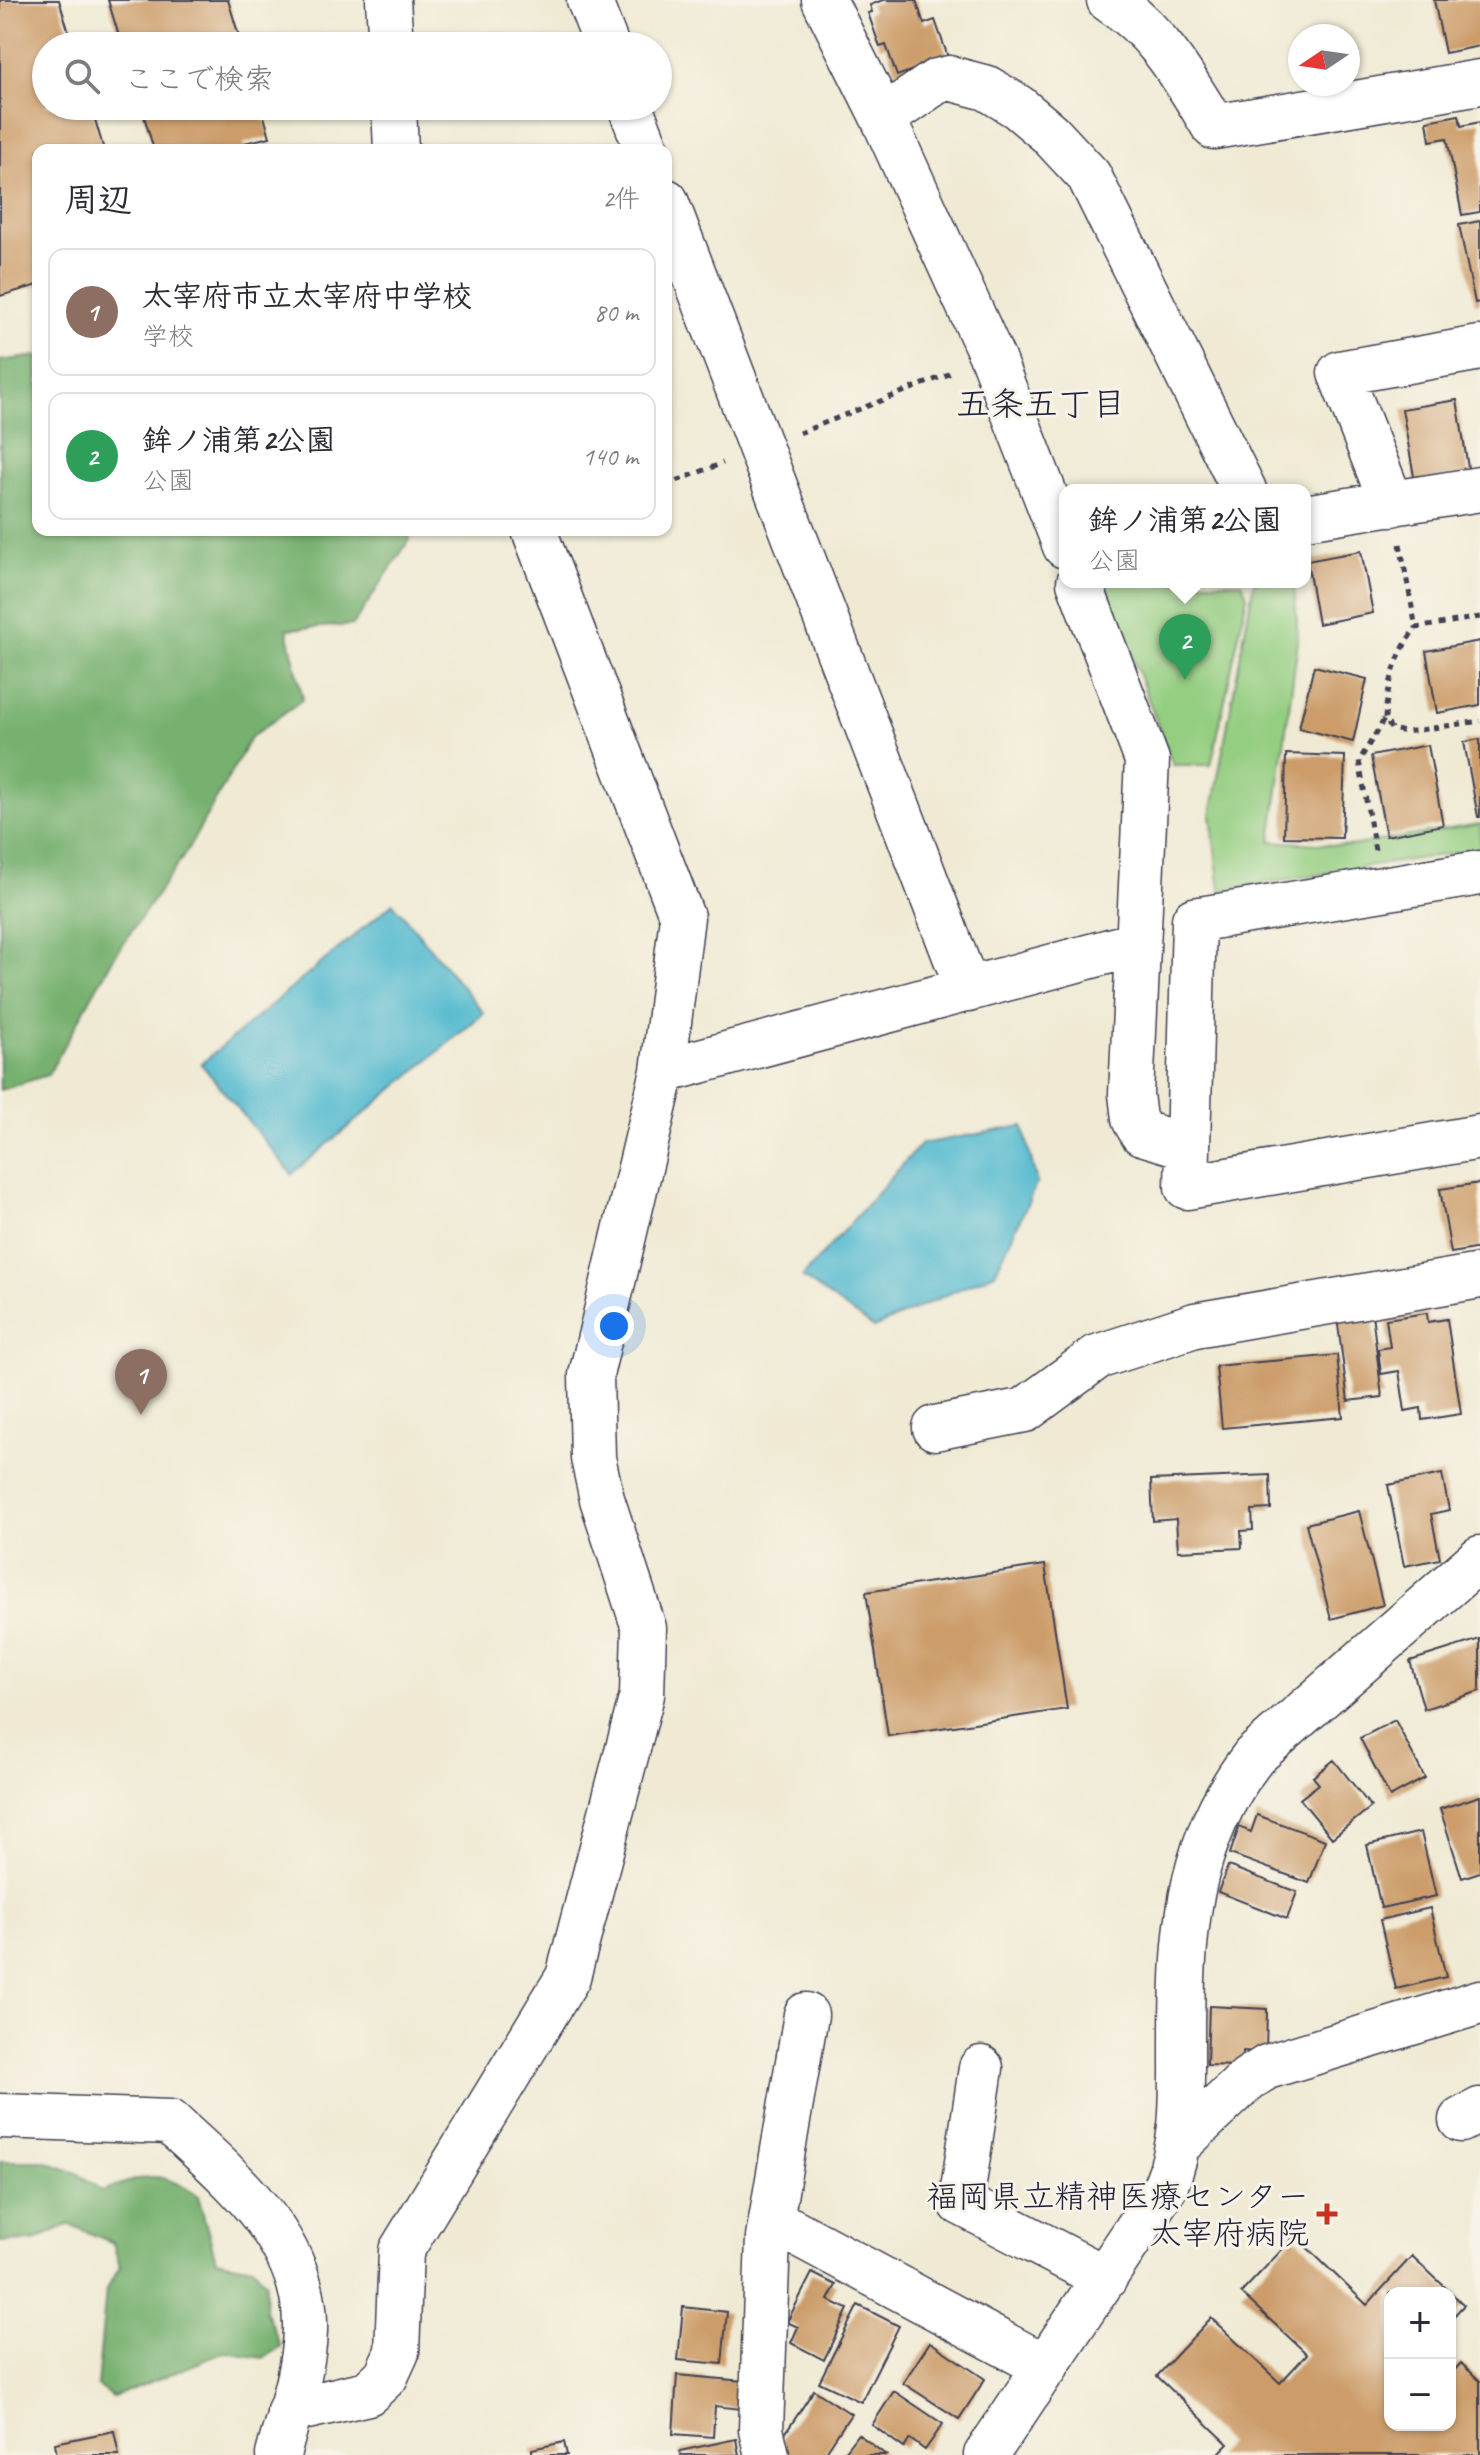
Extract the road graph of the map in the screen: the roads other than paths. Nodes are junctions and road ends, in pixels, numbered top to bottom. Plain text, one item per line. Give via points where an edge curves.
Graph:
1 (388, 0) edge
2 (589, 0) edge
3 (824, 0) edge
4 (1109, 0) edge
5 (390, 32) edge
6 (602, 32) edge
7 (1480, 82) edge
8 (883, 118) junction
9 (395, 120) edge
10 (635, 120) edge
11 (396, 144) edge
12 (645, 144) edge
13 (672, 217) edge
14 (1480, 348) edge
15 (1241, 484) edge
16 (1480, 489) edge
17 (1392, 504) junction
18 (1311, 516) edge
19 (1059, 530) edge
20 (536, 536) edge
21 (1081, 588) edge
22 (1480, 873) edge
23 (1136, 944) junction
24 (968, 990) junction
25 (663, 1071) junction
26 (1480, 1137) edge
27 (1188, 1147) junction
28 (1480, 1276) edge
29 (935, 1428) dead end
30 (1480, 1558) edge
31 (1480, 2002) edge
32 (806, 2015) dead end
33 (981, 2068) dead end
34 (0, 2116) edge
35 (1180, 2143) junction
36 (768, 2238) junction
37 (1105, 2278) junction
38 (1046, 2367) junction
39 (289, 2411) junction
40 (278, 2455) edge
41 (767, 2455) edge
42 (986, 2455) edge

1 - 5 street
2 - 6 street
3 - 8 street
4 - 7 street via 1152,36 1214,127
8 - 15 street via 949,78 987,88 1049,133 1089,176
8 - 19 street via 992,357
9 - 11 street
10 - 12 street
13 - 24 street
14 - 17 street via 1340,373
16 - 17 street
17 - 18 street
20 - 25 street via 682,917
21 - 23 street via 1147,760
22 - 27 street via 1194,920
23 - 24 street
23 - 27 street via 1134,1119 1142,1133
24 - 25 street
25 - 39 street via 591,1375 593,1458 644,1628 642,1695 568,1977 401,2251 397,2352 386,2376 368,2393
26 - 27 street via 1187,1187
28 - 29 street via 1195,1325 1097,1357 1025,1410
30 - 35 street via 1254,1756 1232,1785 1189,1894 1182,1970
31 - 35 street via 1267,2067
32 - 36 street
33 - 37 street via 961,2203
34 - 39 street via 170,2122 217,2165 274,2231 293,2263 304,2297 305,2332
35 - 37 street via 1165,2187
36 - 38 street via 789,2229
36 - 41 street via 761,2430
37 - 38 street
38 - 42 street
39 - 40 street

